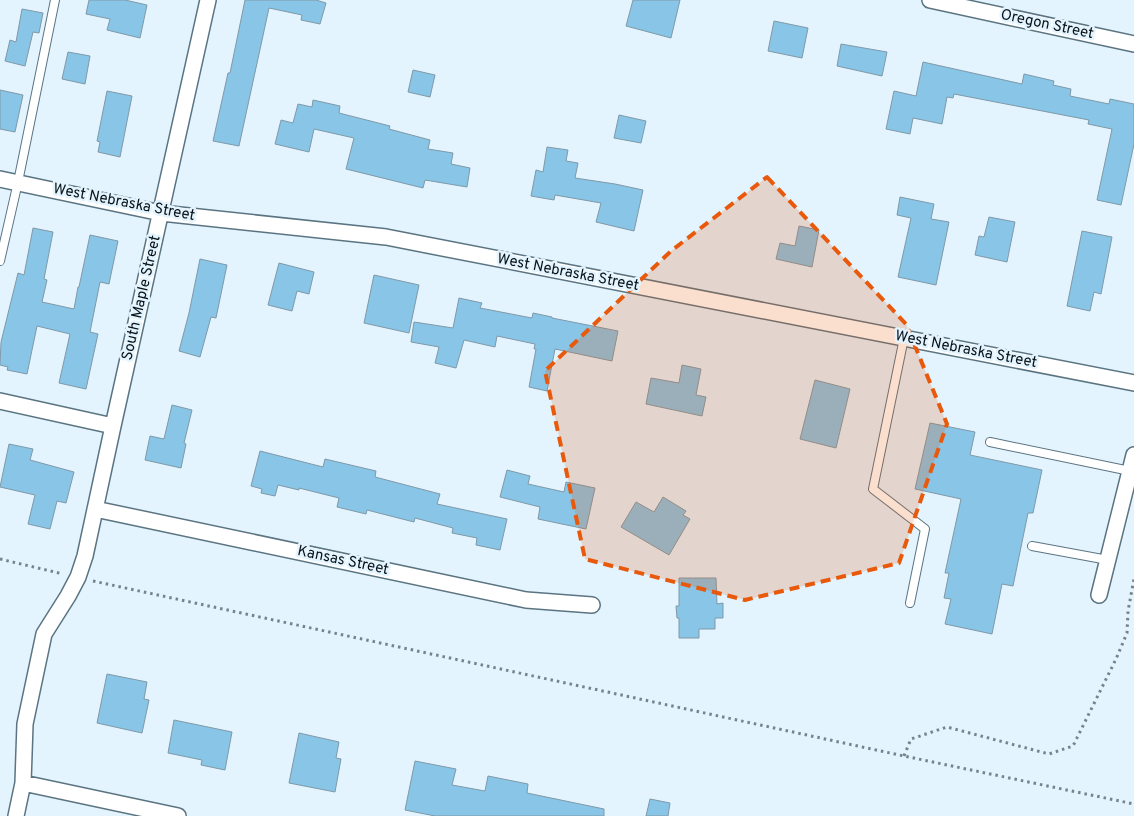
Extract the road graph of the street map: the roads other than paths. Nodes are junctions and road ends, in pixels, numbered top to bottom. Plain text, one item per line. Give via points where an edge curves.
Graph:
1 (55, 0) edge
2 (208, 0) edge
3 (930, 0) edge
4 (1134, 44) edge
5 (0, 179) edge
6 (18, 182) junction
7 (161, 213) junction
8 (0, 261) edge
9 (904, 338) junction
10 (1134, 383) edge
11 (0, 401) edge
12 (113, 426) junction
13 (990, 442) dead end
14 (1134, 455) edge
15 (1130, 471) junction
16 (95, 509) junction
17 (1032, 546) dead end
18 (1108, 560) junction
19 (1099, 595) dead end
20 (910, 602) dead end
21 (592, 605) dead end
22 (23, 783) junction
23 (16, 816) edge
24 (178, 816) edge

1 - 6 lane
2 - 7 street, South Maple Street
3 - 4 street, Oregon Street
5 - 6 street, West Nebraska Street
6 - 7 street, West Nebraska Street
6 - 8 lane
7 - 9 street, West Nebraska Street via 386,237
7 - 12 street, South Maple Street
9 - 10 street, West Nebraska Street
9 - 20 lane via 873,489 925,528
11 - 12 street
12 - 16 street, South Maple Street
13 - 15 lane
14 - 15 street
15 - 18 street
16 - 21 street, Kansas Street via 526,600
16 - 22 street, South Maple Street via 78,577 44,634 25,724
17 - 18 lane
18 - 19 street
22 - 23 street, South Maple Street
22 - 24 street

